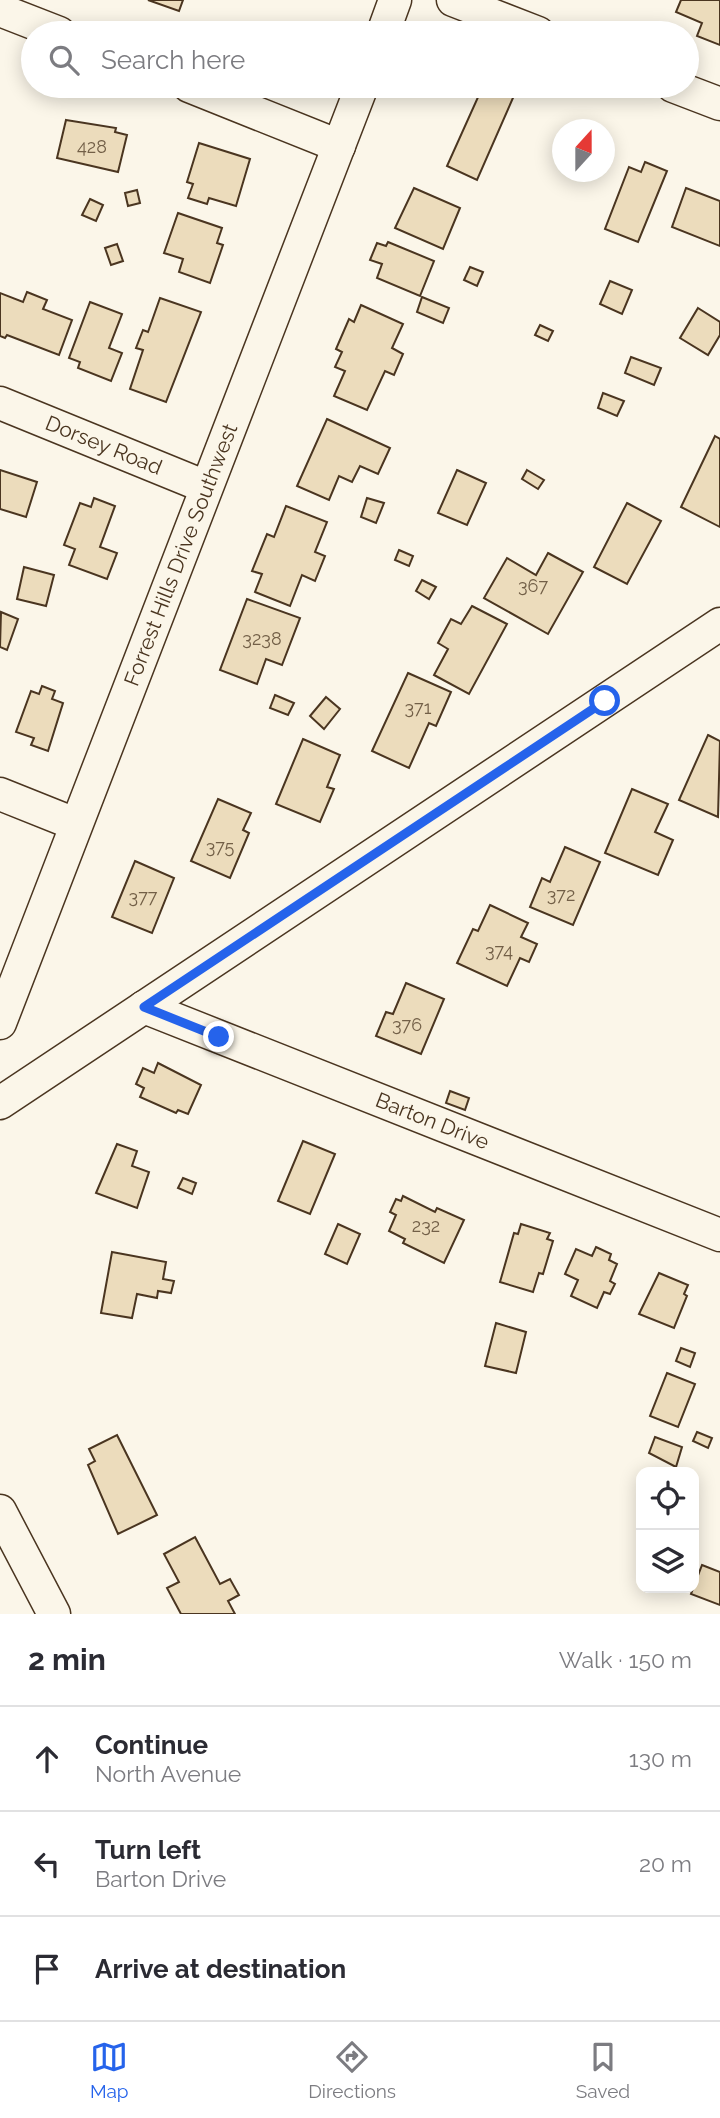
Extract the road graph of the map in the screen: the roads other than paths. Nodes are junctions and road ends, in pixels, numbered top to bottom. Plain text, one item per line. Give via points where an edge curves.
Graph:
1 (396, 0) edge
2 (453, 0) edge
3 (0, 9) edge
4 (30, 21) edge
5 (388, 21) edge
6 (507, 21) edge
7 (699, 96) edge
8 (219, 98) edge
9 (357, 98) edge
10 (720, 104) edge
11 (339, 146) junction
12 (0, 403) edge
13 (206, 487) junction
14 (720, 624) edge
15 (0, 794) edge
16 (75, 824) junction
17 (144, 1007) junction
18 (0, 1023) edge
19 (0, 1103) edge
20 (720, 1235) edge
21 (0, 1511) edge
22 (54, 1614) edge

1 - 5 street
2 - 6 street
3 - 4 street
7 - 10 street
8 - 11 street
9 - 11 street, Forrest Hills Drive Southwest
11 - 13 street, Forrest Hills Drive Southwest
12 - 13 street, Dorsey Road
13 - 16 street, Forrest Hills Drive Southwest
14 - 17 street
15 - 16 street
16 - 18 street, Forrest Hills Drive Southwest
17 - 19 street
17 - 20 street, Barton Drive
21 - 22 street

